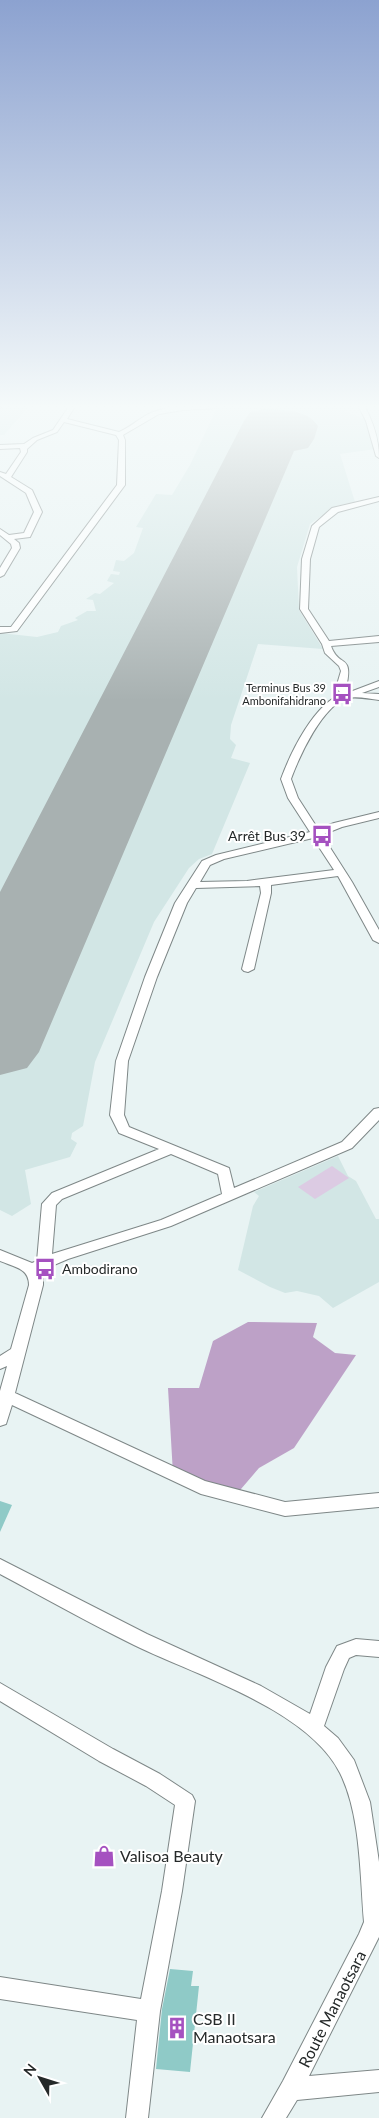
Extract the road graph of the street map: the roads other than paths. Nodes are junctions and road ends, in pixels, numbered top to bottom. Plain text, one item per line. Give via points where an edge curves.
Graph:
1 (36, 504) edge
2 (107, 504) edge
3 (356, 504) edge
4 (0, 531) edge
5 (27, 535) junction
6 (9, 537) junction
7 (16, 548) junction
8 (2, 571) edge
9 (0, 630) edge
10 (379, 639) edge
11 (326, 644) junction
12 (379, 684) edge
13 (348, 694) junction
14 (379, 697) edge
15 (379, 815) edge
16 (316, 834) junction
17 (341, 872) junction
18 (265, 882) junction
19 (192, 885) junction
20 (379, 940) edge
21 (248, 969) dead end
22 (379, 1112) edge
23 (171, 1149) junction
24 (229, 1195) junction
25 (0, 1255) edge
26 (38, 1267) junction
27 (18, 1352) junction
28 (0, 1363) edge
29 (6, 1396) junction
30 (0, 1420) edge
31 (379, 1500) edge
32 (0, 1566) edge
33 (379, 1649) edge
34 (0, 1691) edge
35 (314, 1729) junction
36 (0, 1988) edge
37 (149, 2011) junction
38 (379, 2081) edge
39 (292, 2089) junction
40 (137, 2118) edge
41 (274, 2118) edge

1 - 5 street via 38,512
2 - 9 street via 14,629
3 - 11 street via 335,510 316,526 306,559 304,609
4 - 6 street
5 - 6 street
5 - 7 street
6 - 7 street
7 - 8 street
10 - 11 street
11 - 13 street via 329,653 343,665 345,671 341,688
12 - 13 street
13 - 14 street
13 - 16 street via 321,714 286,779 293,798
15 - 16 street
16 - 17 street
16 - 19 street via 206,862
17 - 18 street
17 - 20 street
18 - 19 street
18 - 21 street via 266,893
19 - 23 street via 181,903 155,968 122,1061 117,1115 124,1130
22 - 24 street via 347,1145
23 - 24 street via 224,1171
23 - 26 street via 57,1196 49,1204
24 - 26 street via 166,1222 63,1255
25 - 26 street
26 - 27 street
27 - 28 street
27 - 29 street
29 - 30 street
29 - 31 street via 201,1487 285,1509
32 - 35 street, Route Manaotsara via 142,1641 235,1682 281,1706
33 - 35 street via 356,1647 343,1652
34 - 37 street via 185,1801 172,1892
35 - 39 street, Route Manaotsara via 332,1743 347,1767 362,1806 374,1922
36 - 37 street
37 - 40 street
38 - 39 street
39 - 41 street, Route Manaotsara

